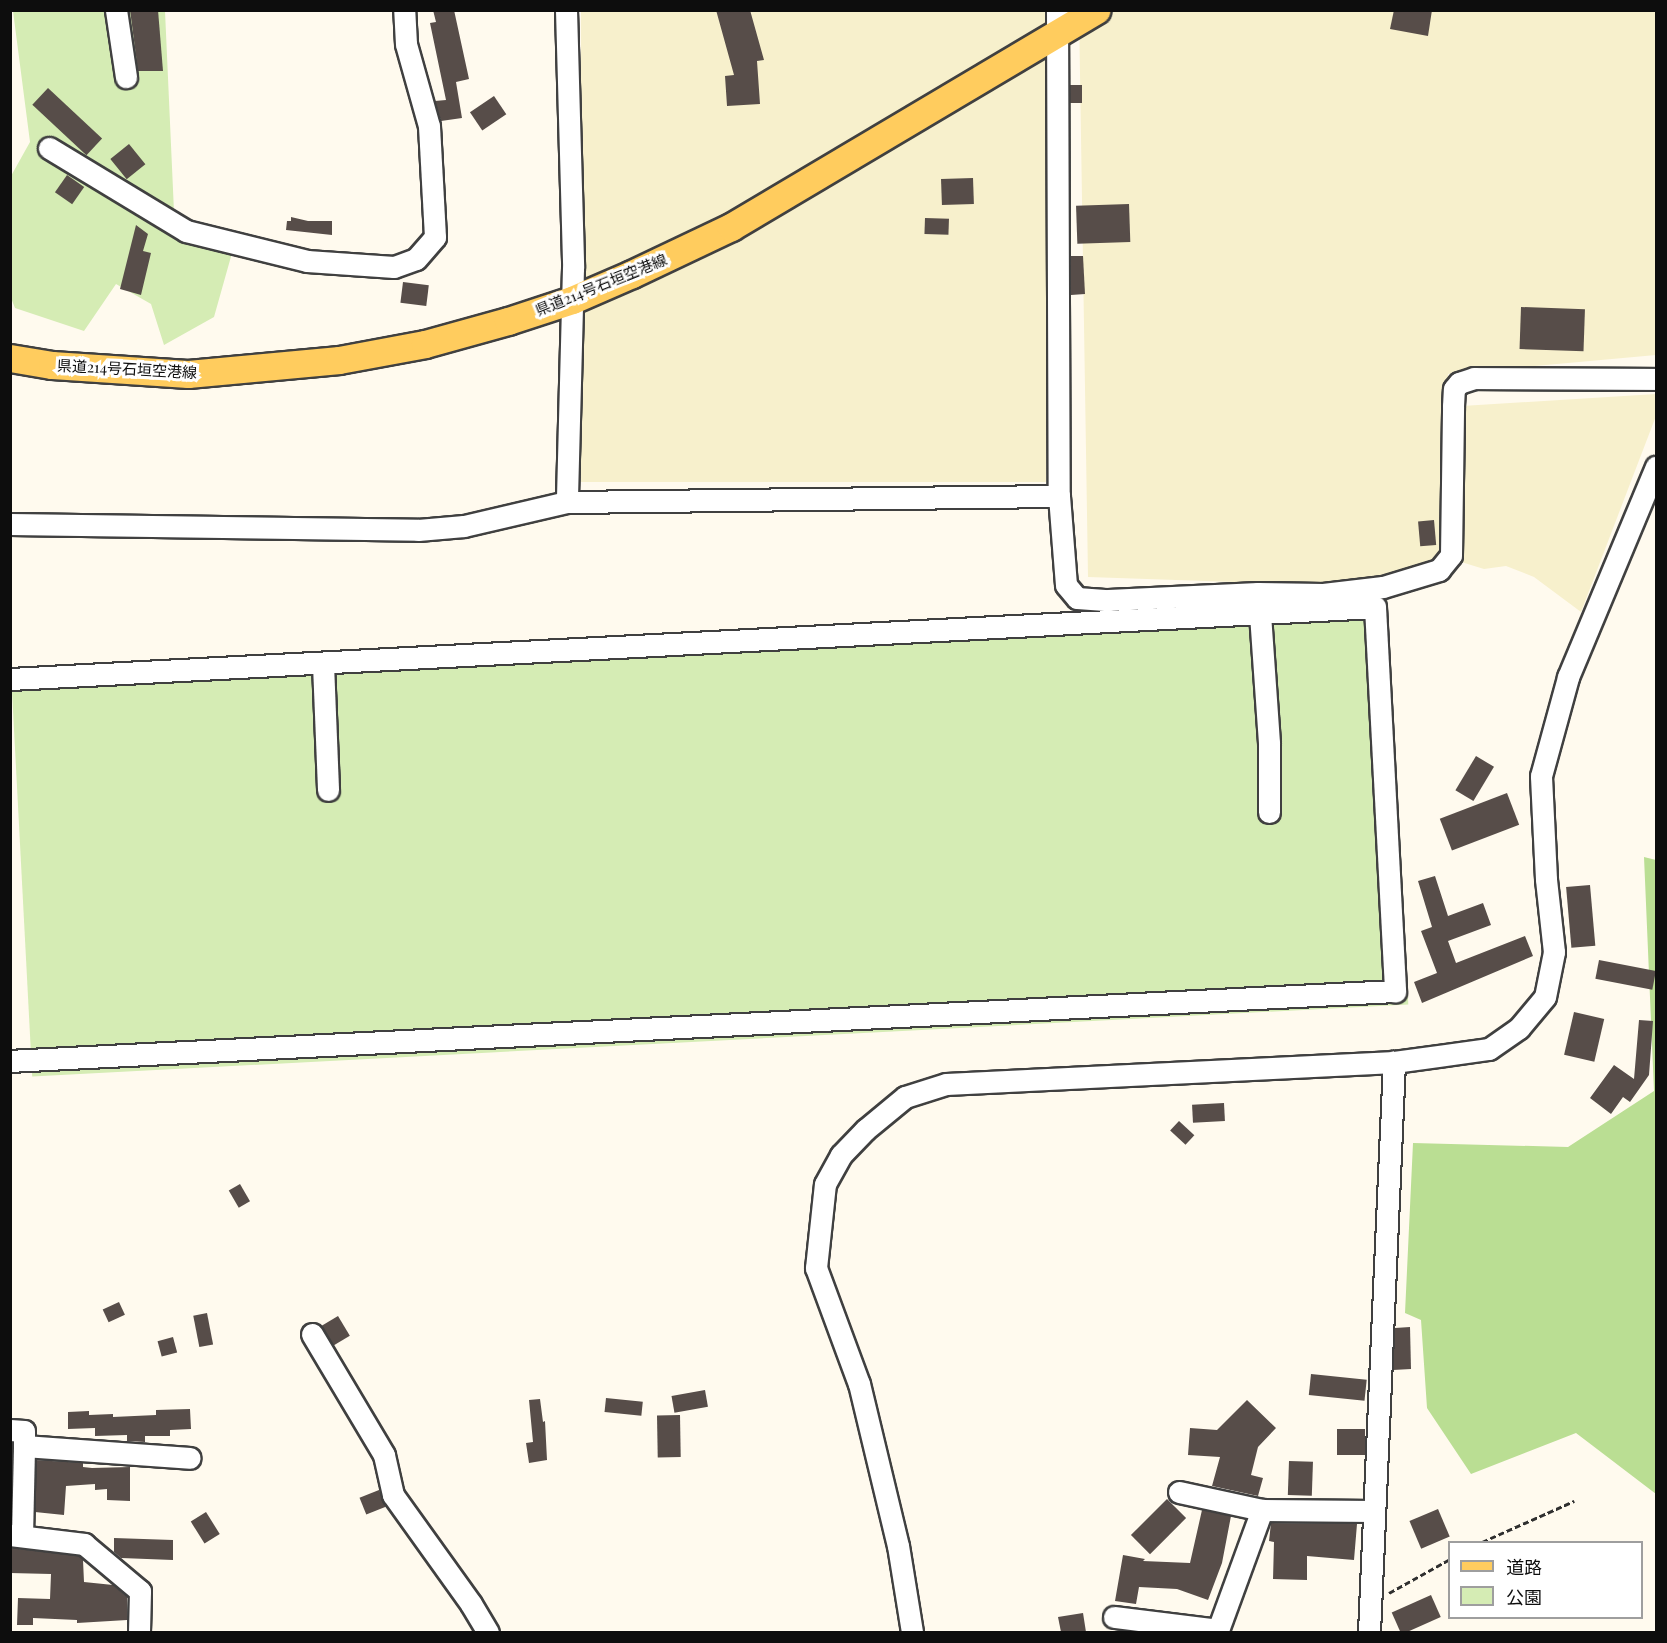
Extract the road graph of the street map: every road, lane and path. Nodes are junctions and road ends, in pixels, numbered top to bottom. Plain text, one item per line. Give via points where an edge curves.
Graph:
1 (116, 10) edge
2 (404, 10) edge
3 (566, 10) edge
4 (1096, 10) edge
5 (1058, 22) edge
6 (126, 77) dead end
7 (49, 148) dead end
8 (572, 300) junction
9 (10, 358) edge
10 (1656, 379) edge
11 (1656, 467) edge
12 (1059, 496) junction
13 (567, 502) junction
14 (10, 524) edge
15 (1260, 614) junction
16 (324, 664) junction
17 (10, 679) edge
18 (328, 790) dead end
19 (1269, 812) dead end
20 (10, 1061) edge
21 (1394, 1062) junction
22 (312, 1334) dead end
23 (17, 1438) edge
24 (190, 1458) dead end
25 (1179, 1492) dead end
26 (1574, 1501) dead end
27 (1262, 1510) junction
28 (1373, 1511) junction
29 (16, 1535) edge
30 (1484, 1541) edge
31 (1448, 1561) edge
32 (1371, 1599) junction
33 (1114, 1617) dead end
34 (140, 1632) edge
35 (488, 1632) edge
36 (912, 1632) edge
37 (1369, 1632) edge

1 - 6 street
2 - 7 street via 406,44 429,126 435,237 416,259 394,267 307,261 186,231
3 - 8 street
4 - 5 main road, 県道214号石垣空港線
5 - 8 main road, 県道214号石垣空港線 via 731,227
5 - 12 street
8 - 9 main road, 県道214号石垣空港線 via 425,344 339,360 188,374 52,365
8 - 13 street
10 - 12 street via 1474,378 1459,383 1454,389 1453,406 1451,555 1438,570 1383,587 1323,594 1077,598 1066,585
11 - 21 street via 1568,677 1541,776 1554,952 1545,998 1519,1028 1489,1050
12 - 13 street
13 - 14 street via 464,526 418,530
15 - 16 street
15 - 19 street via 1269,742
15 - 20 street via 1375,608 1395,991
16 - 17 street
16 - 18 street
21 - 28 street
21 - 36 street via 946,1084 905,1097 842,1155 825,1184 816,1268 859,1384 898,1546
22 - 35 street via 384,1455 393,1495
23 - 24 street
23 - 29 street
25 - 27 street
26 - 30 path
27 - 28 street
27 - 33 street via 1218,1630
28 - 32 street
29 - 34 street via 84,1544 140,1591
31 - 32 path via 1399,1590
32 - 37 street

